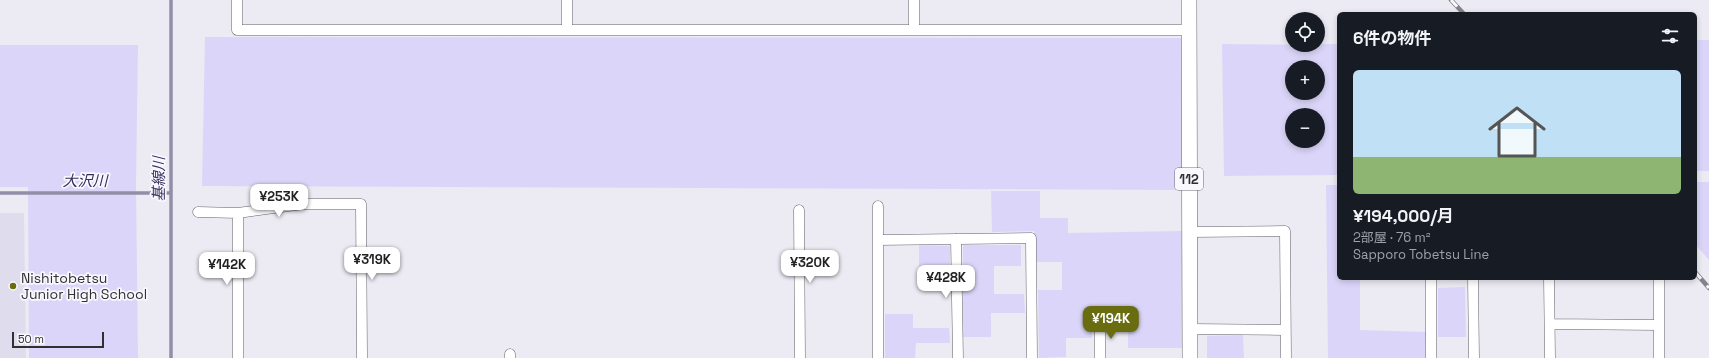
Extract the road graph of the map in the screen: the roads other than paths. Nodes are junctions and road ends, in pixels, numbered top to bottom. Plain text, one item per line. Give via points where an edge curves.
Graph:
1 (237, 0) edge
2 (567, 0) edge
3 (914, 0) edge
4 (1188, 0) edge
5 (567, 30) junction
6 (914, 30) junction
7 (1189, 30) junction
8 (878, 206) dead end
9 (799, 210) dead end
10 (198, 212) dead end
11 (238, 213) junction
12 (1190, 232) junction
13 (956, 239) junction
14 (878, 240) junction
15 (1431, 280) edge
16 (1473, 280) edge
17 (1549, 280) edge
18 (1659, 280) edge
19 (1100, 323) dead end
20 (1550, 324) junction
21 (1659, 325) junction
22 (1190, 329) junction
23 (1286, 330) junction
24 (238, 358) edge
25 (362, 358) edge
26 (800, 358) edge
27 (878, 358) edge
28 (958, 358) edge
29 (1032, 358) edge
30 (1100, 358) edge
31 (1190, 358) edge
32 (1286, 358) edge
33 (1431, 358) edge
34 (1474, 358) edge
35 (1550, 358) edge
36 (1659, 358) edge

1 - 5 street via 237,30
2 - 5 street
3 - 6 street
4 - 7 main road, 112
5 - 6 street
6 - 7 street
7 - 12 main road, 112
8 - 14 street
9 - 26 street
10 - 11 street
11 - 24 street
11 - 25 street via 303,204 361,204
12 - 22 main road, 112
12 - 23 street via 1285,231
13 - 14 street
13 - 28 street
13 - 29 street via 1031,238
14 - 27 street
15 - 33 street
16 - 34 street
17 - 20 street
18 - 21 street
19 - 30 street
20 - 21 street
20 - 35 street
21 - 36 street
22 - 23 street
22 - 31 main road, 112
23 - 32 street

